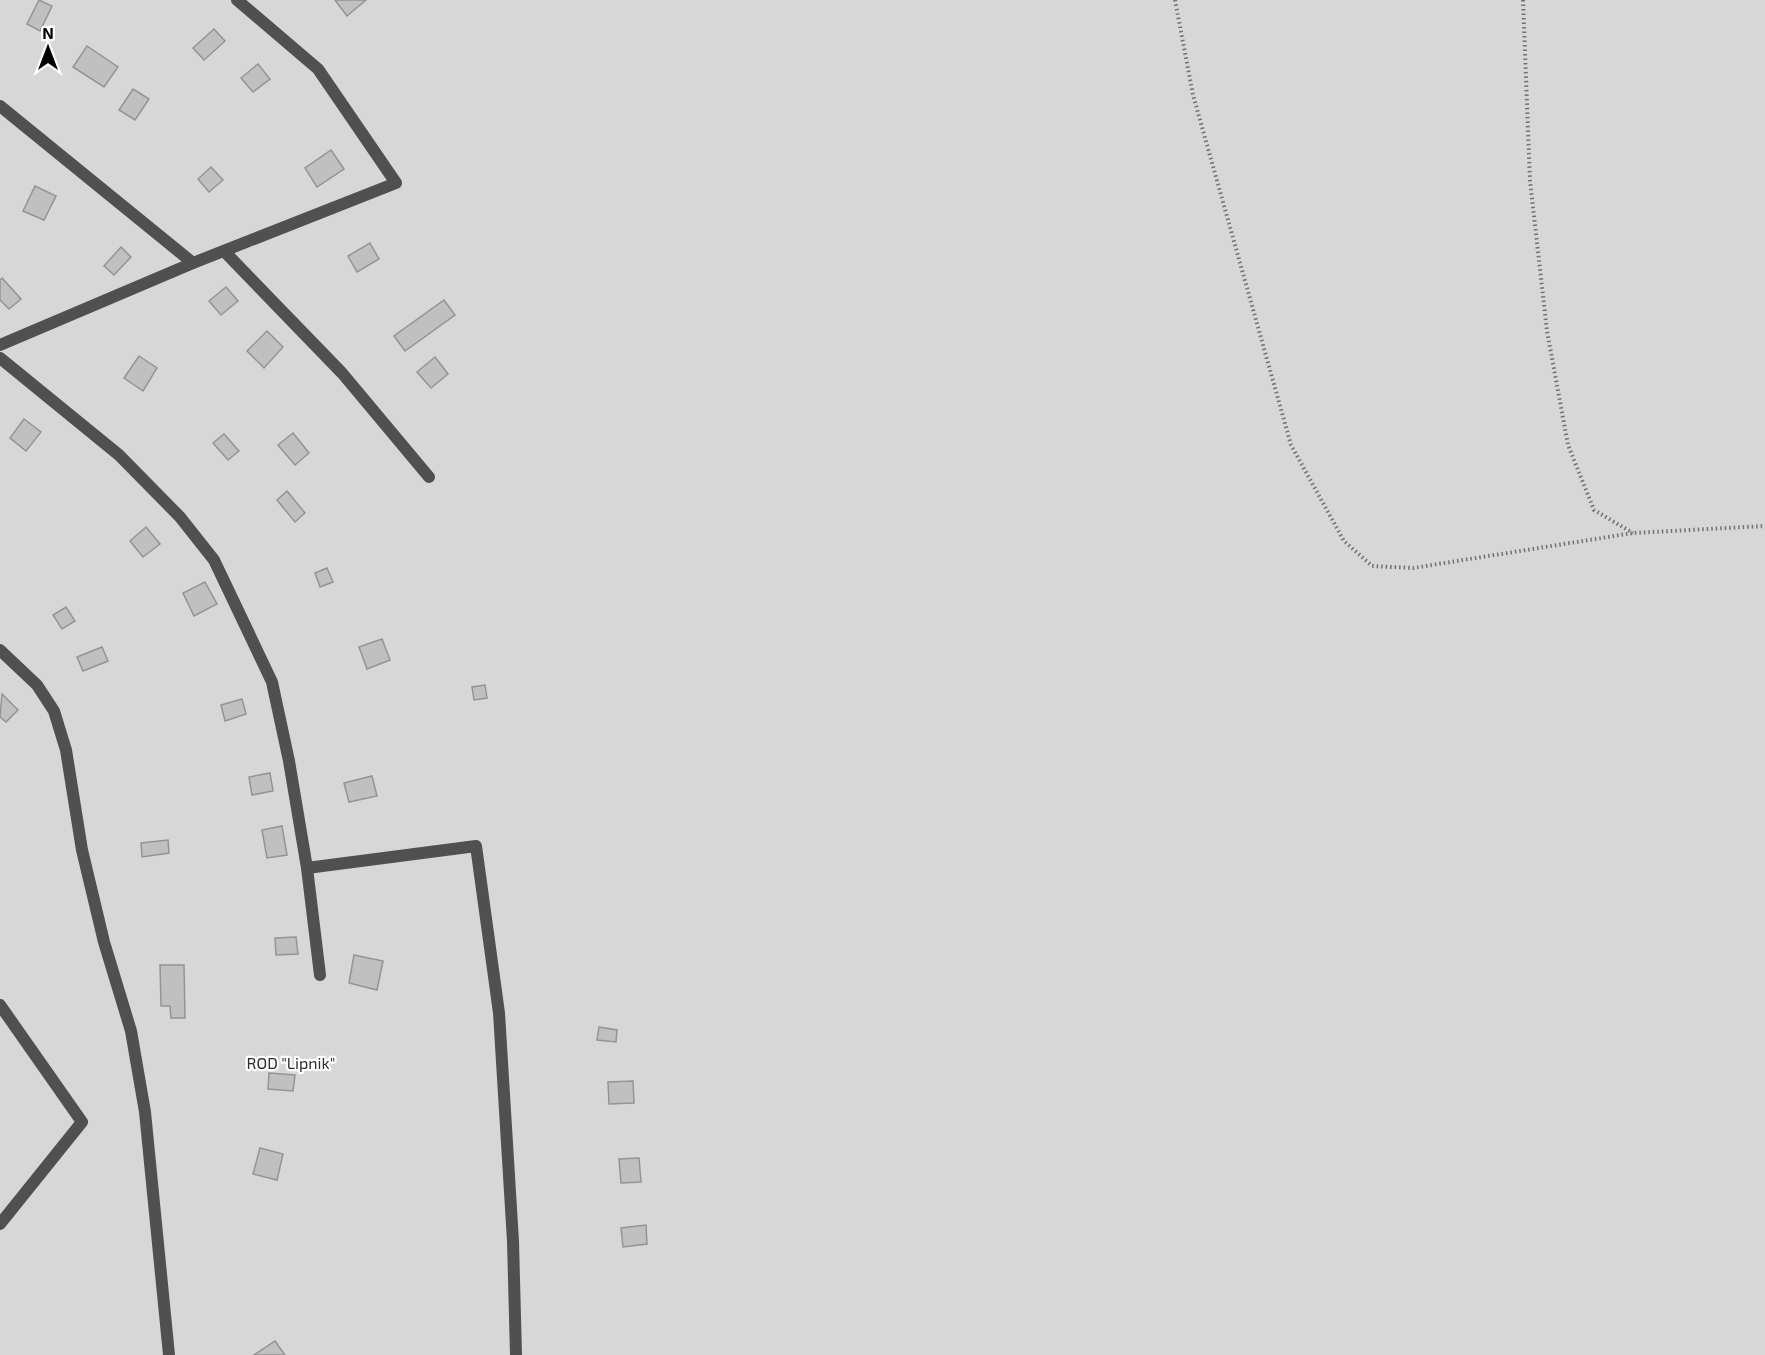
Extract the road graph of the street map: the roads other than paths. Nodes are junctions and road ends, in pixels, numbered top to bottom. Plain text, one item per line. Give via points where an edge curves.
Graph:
1 (237, 0) edge
2 (0, 106) edge
3 (224, 251) junction
4 (193, 263) junction
5 (0, 345) edge
6 (0, 358) edge
7 (429, 477) dead end
8 (0, 650) edge
9 (307, 868) junction
10 (320, 975) dead end
11 (0, 1005) edge
12 (0, 1224) edge
13 (169, 1355) edge
14 (516, 1355) edge

1 - 3 lane via 318,69 396,183
2 - 4 lane
3 - 4 lane
3 - 7 lane via 342,373
4 - 5 lane
6 - 9 lane via 119,455 180,517 214,560 272,682
8 - 13 lane via 37,685 54,711 66,750 82,850 131,1031 145,1112
9 - 10 lane
9 - 14 lane via 476,846 499,1012
11 - 12 lane via 82,1122

